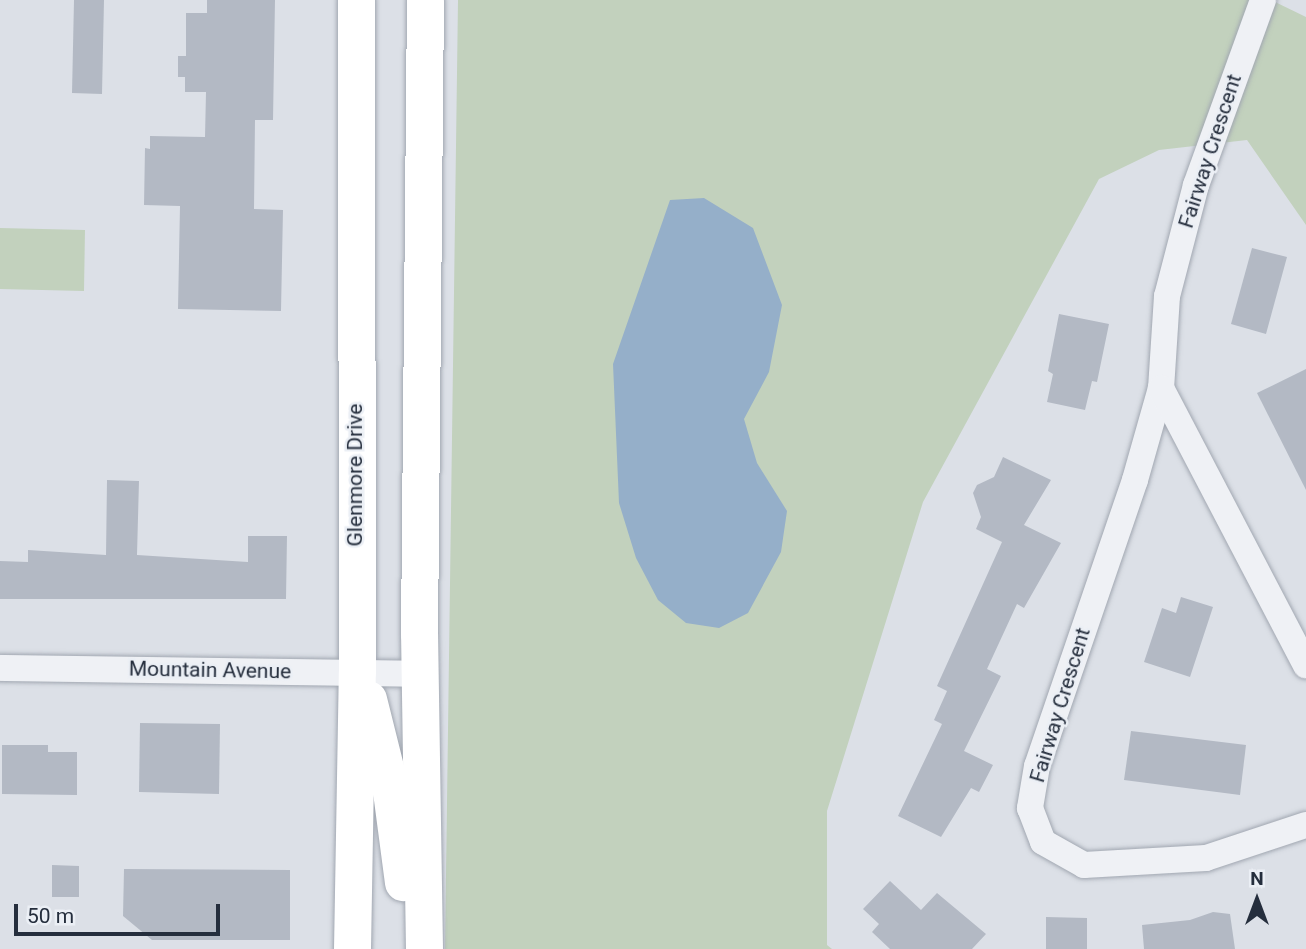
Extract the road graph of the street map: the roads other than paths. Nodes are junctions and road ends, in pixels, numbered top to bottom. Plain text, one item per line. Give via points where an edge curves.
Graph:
1 (356, 0) edge
2 (425, 0) edge
3 (1263, 0) edge
4 (1161, 388) junction
5 (1306, 665) edge
6 (0, 668) edge
7 (357, 672) junction
8 (420, 674) junction
9 (1306, 825) edge
10 (352, 949) edge
11 (412, 949) edge
12 (424, 949) edge

1 - 7 main road, Glenmore Drive
2 - 8 main road
3 - 4 street, Fairway Crescent via 1196,185 1167,296
4 - 5 street
4 - 9 street, Fairway Crescent via 1135,480 1037,766 1030,807 1043,842 1084,864 1206,858
6 - 7 street, Mountain Avenue
7 - 8 street, Mountain Avenue
7 - 10 main road, Glenmore Drive
7 - 11 main road via 382,743
8 - 12 main road

